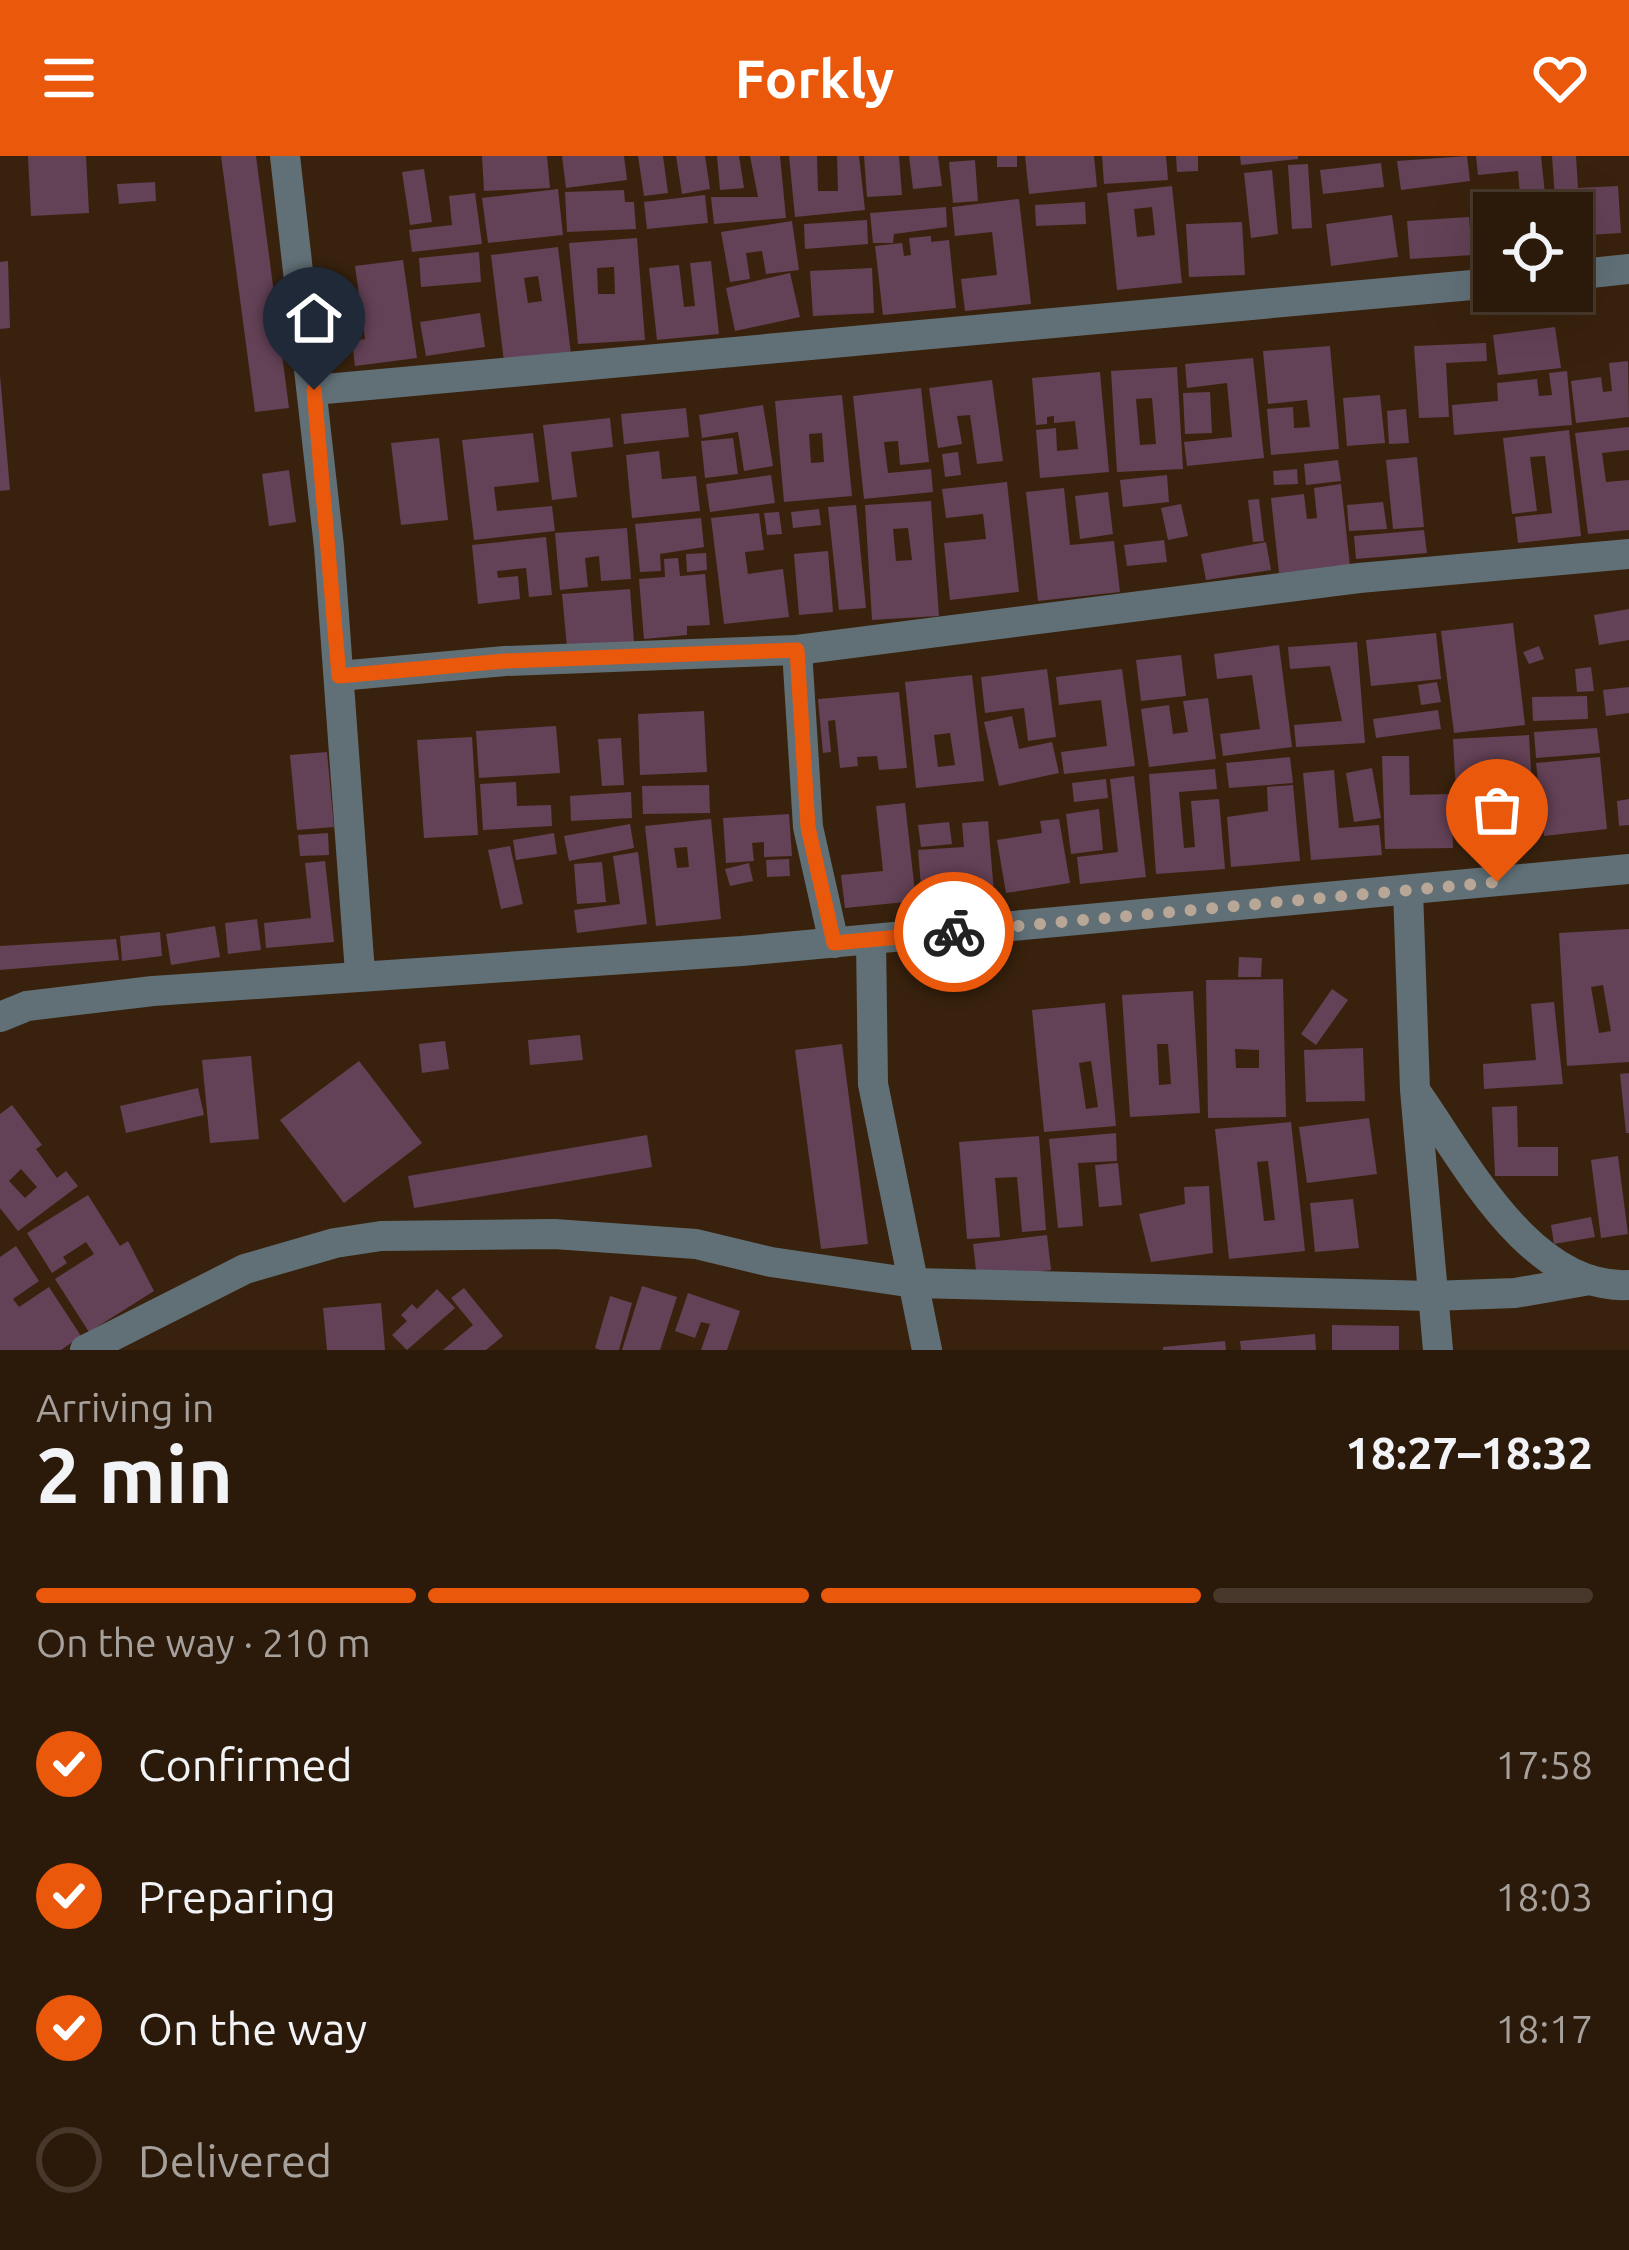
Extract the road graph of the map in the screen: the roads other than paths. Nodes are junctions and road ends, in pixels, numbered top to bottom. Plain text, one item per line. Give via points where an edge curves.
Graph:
1 (285, 156) edge
2 (1629, 269) edge
3 (1593, 273) edge
4 (1473, 285) edge
5 (314, 390) junction
6 (1629, 554) edge
7 (797, 650) junction
8 (339, 676) junction
9 (1629, 869) edge
10 (1408, 890) junction
11 (871, 940) junction
12 (834, 943) junction
13 (360, 973) junction
14 (0, 1017) edge
15 (1414, 1090) junction
16 (1590, 1280) junction
17 (914, 1283) junction
18 (1629, 1285) edge
19 (1432, 1296) junction
20 (85, 1350) edge
21 (927, 1350) edge
22 (1438, 1350) edge

1 - 5 street
2 - 3 street
4 - 5 street
5 - 8 street
6 - 7 street via 1359,578
7 - 8 street
7 - 12 street via 808,827
8 - 13 street
9 - 10 street
10 - 11 street
10 - 15 street
11 - 12 street
11 - 17 street via 872,1084
12 - 13 street
13 - 14 street via 132,993
15 - 16 street via 1543,1255
15 - 19 street
16 - 18 street
16 - 19 street
17 - 19 street
17 - 20 street via 696,1244 554,1234 381,1236 244,1269
17 - 21 street
19 - 22 street

